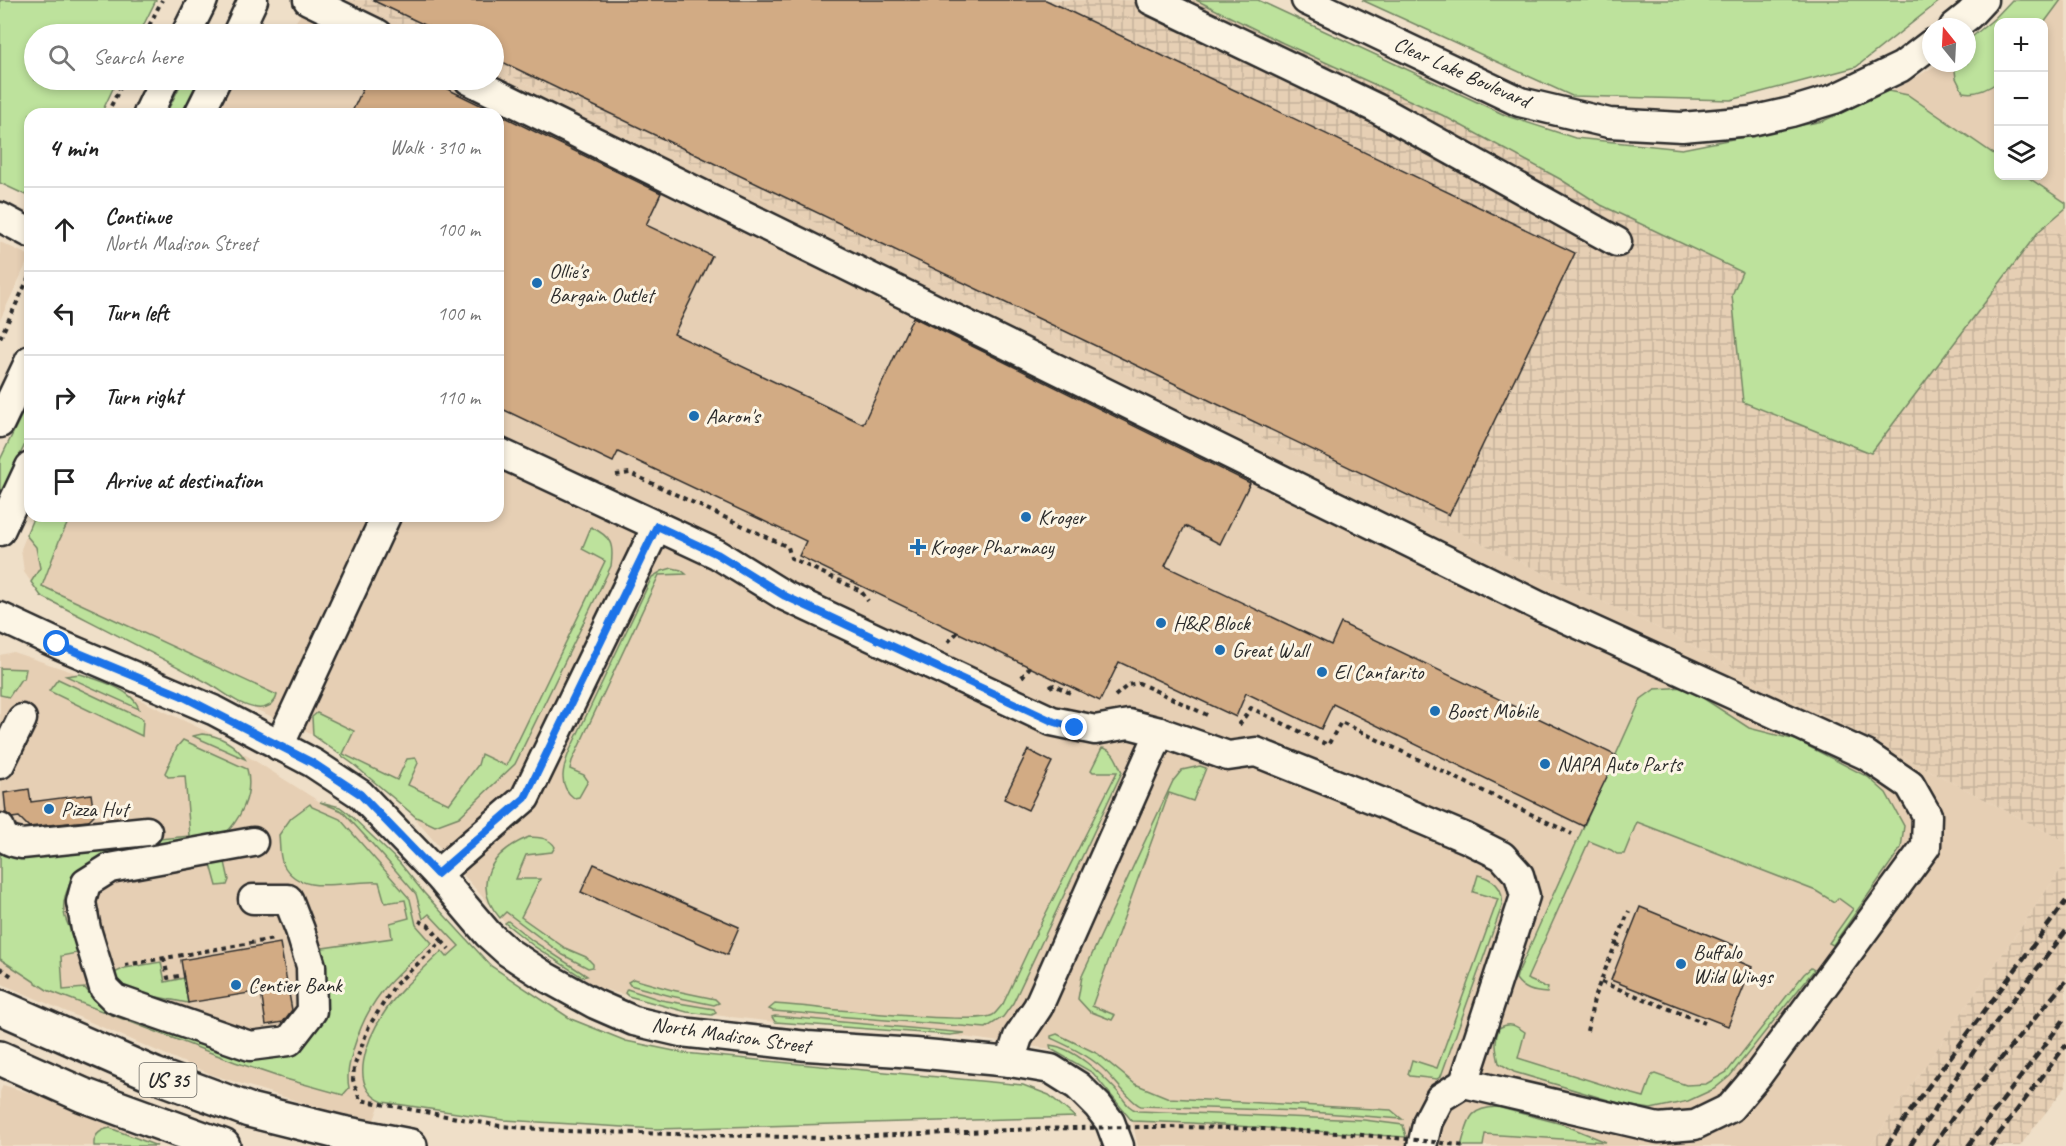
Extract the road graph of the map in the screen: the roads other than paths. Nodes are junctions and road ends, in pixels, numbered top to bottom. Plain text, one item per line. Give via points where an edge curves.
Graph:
1 (203, 0) edge
2 (253, 0) edge
3 (308, 0) edge
4 (1151, 0) edge
5 (1306, 0) edge
6 (1983, 0) edge
7 (1965, 18) edge
8 (191, 24) edge
9 (242, 24) edge
10 (357, 24) edge
11 (1922, 51) edge
12 (159, 90) edge
13 (211, 90) edge
14 (489, 90) edge
15 (151, 108) edge
16 (202, 108) edge
17 (0, 217) edge
18 (24, 230) edge
19 (1617, 242) dead end
20 (24, 373) edge
21 (0, 423) edge
22 (504, 455) edge
23 (24, 480) edge
24 (383, 522) edge
25 (657, 526) junction
26 (0, 531) edge
27 (0, 617) edge
28 (22, 719) dead end
29 (1160, 732) junction
30 (279, 746) junction
31 (0, 764) edge
32 (0, 828) edge
33 (147, 831) dead end
34 (253, 842) dead end
35 (437, 874) junction
36 (253, 899) dead end
37 (0, 1007) edge
38 (0, 1058) edge
39 (1010, 1062) junction
40 (1464, 1083) junction
41 (216, 1145) edge
42 (410, 1146) edge
43 (1119, 1146) edge
44 (1422, 1146) edge

1 - 8 street
2 - 9 street
3 - 10 street
4 - 19 street via 1376,108
5 - 11 street, Clear Lake Boulevard via 1520,102 1609,123 1682,127 1751,121 1791,112 1834,99 1901,67
6 - 7 street
12 - 15 street
13 - 16 street
14 - 40 street via 1539,606 1866,755 1910,784 1928,815 1926,846 1730,1108 1695,1125 1658,1128
17 - 18 street
20 - 21 street
22 - 25 street
23 - 26 street
24 - 30 street
25 - 29 street via 717,554 785,596 1052,721 1095,730 1129,724
25 - 35 street via 525,798
27 - 30 street, North Madison Street via 189,699
28 - 31 street
29 - 39 street via 1038,1007 1018,1037
29 - 40 street via 1228,756 1256,752 1309,772 1466,838 1502,856 1519,875 1525,896
30 - 35 street, North Madison Street via 360,794
32 - 33 street via 9,841 22,844
34 - 36 street via 110,868 86,883 81,902 104,988 115,999 250,1046 289,1041 312,1011 311,966 288,899
35 - 39 street, North Madison Street via 508,952 595,1004 634,1021 734,1039
37 - 42 main road, US 35 via 155,1075 249,1110
38 - 41 main road, US 35 via 83,1095
39 - 43 street, North Madison Street via 1051,1069 1078,1086 1110,1122
40 - 44 street via 1440,1098 1428,1121

